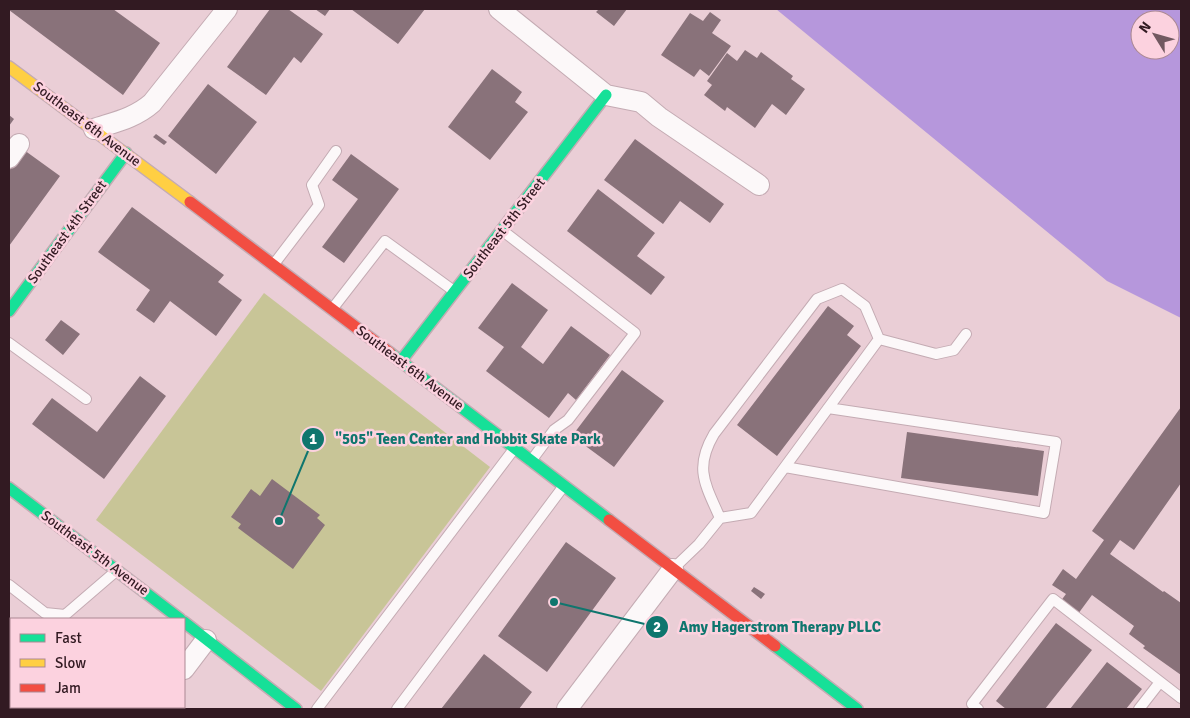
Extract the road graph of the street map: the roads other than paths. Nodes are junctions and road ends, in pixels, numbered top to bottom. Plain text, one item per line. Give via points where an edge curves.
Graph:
1 (227, 9) edge
2 (499, 9) edge
3 (9, 67) edge
4 (606, 95) junction
5 (94, 129) junction
6 (336, 151) dead end
7 (126, 153) junction
8 (759, 185) dead end
9 (502, 230) junction
10 (273, 264) junction
11 (454, 292) junction
12 (332, 309) junction
13 (9, 311) edge
14 (966, 334) dead end
15 (879, 339) junction
16 (9, 343) edge
17 (401, 361) junction
18 (86, 399) dead end
19 (828, 408) junction
20 (514, 448) junction
21 (531, 461) junction
22 (785, 467) junction
23 (564, 486) junction
24 (13, 491) edge
25 (9, 505) edge
26 (720, 518) junction
27 (673, 569) junction
28 (117, 570) junction
29 (9, 585) edge
30 (178, 618) edge
31 (185, 624) edge
32 (206, 640) junction
33 (185, 668) edge
34 (1160, 682) junction
35 (1181, 698) edge
36 (296, 709) edge
37 (317, 709) edge
38 (398, 709) edge
39 (567, 709) edge
40 (857, 709) edge
41 (978, 709) edge
42 (1139, 709) edge

1 - 5 street via 147,108
2 - 4 street
3 - 5 main road, Southeast 6th Avenue
4 - 8 street via 641,102
4 - 9 main road, Southeast 5th Street
5 - 7 main road, Southeast 6th Avenue
6 - 10 lane via 312,186 319,205
7 - 10 main road, Southeast 6th Avenue
7 - 13 main road, Southeast 4th Street
9 - 11 main road, Southeast 5th Street
9 - 21 lane via 635,333 568,420 554,430
10 - 12 main road, Southeast 6th Avenue
11 - 12 lane via 384,241
11 - 17 main road, Southeast 5th Street
12 - 17 main road, Southeast 6th Avenue
14 - 15 lane via 954,350 936,354
15 - 19 lane
15 - 26 lane via 866,306 842,289 817,299 706,448 702,463 704,479
16 - 18 lane
17 - 20 main road, Southeast 6th Avenue
19 - 22 lane
19 - 22 lane via 1056,442 1044,513
20 - 21 main road, Southeast 6th Avenue
20 - 37 lane
21 - 23 main road, Southeast 6th Avenue
22 - 26 lane via 751,513
23 - 27 main road, Southeast 6th Avenue
23 - 38 lane
24 - 25 lane
24 - 28 main road, Southeast 5th Avenue
26 - 27 lane
27 - 39 street
27 - 40 main road, Southeast 6th Avenue
28 - 29 lane via 65,615 45,613
28 - 30 main road, Southeast 5th Avenue
31 - 32 main road, Southeast 5th Avenue
32 - 33 street
32 - 36 main road, Southeast 5th Avenue
34 - 35 lane
34 - 41 lane via 1053,599 972,704
34 - 42 lane

